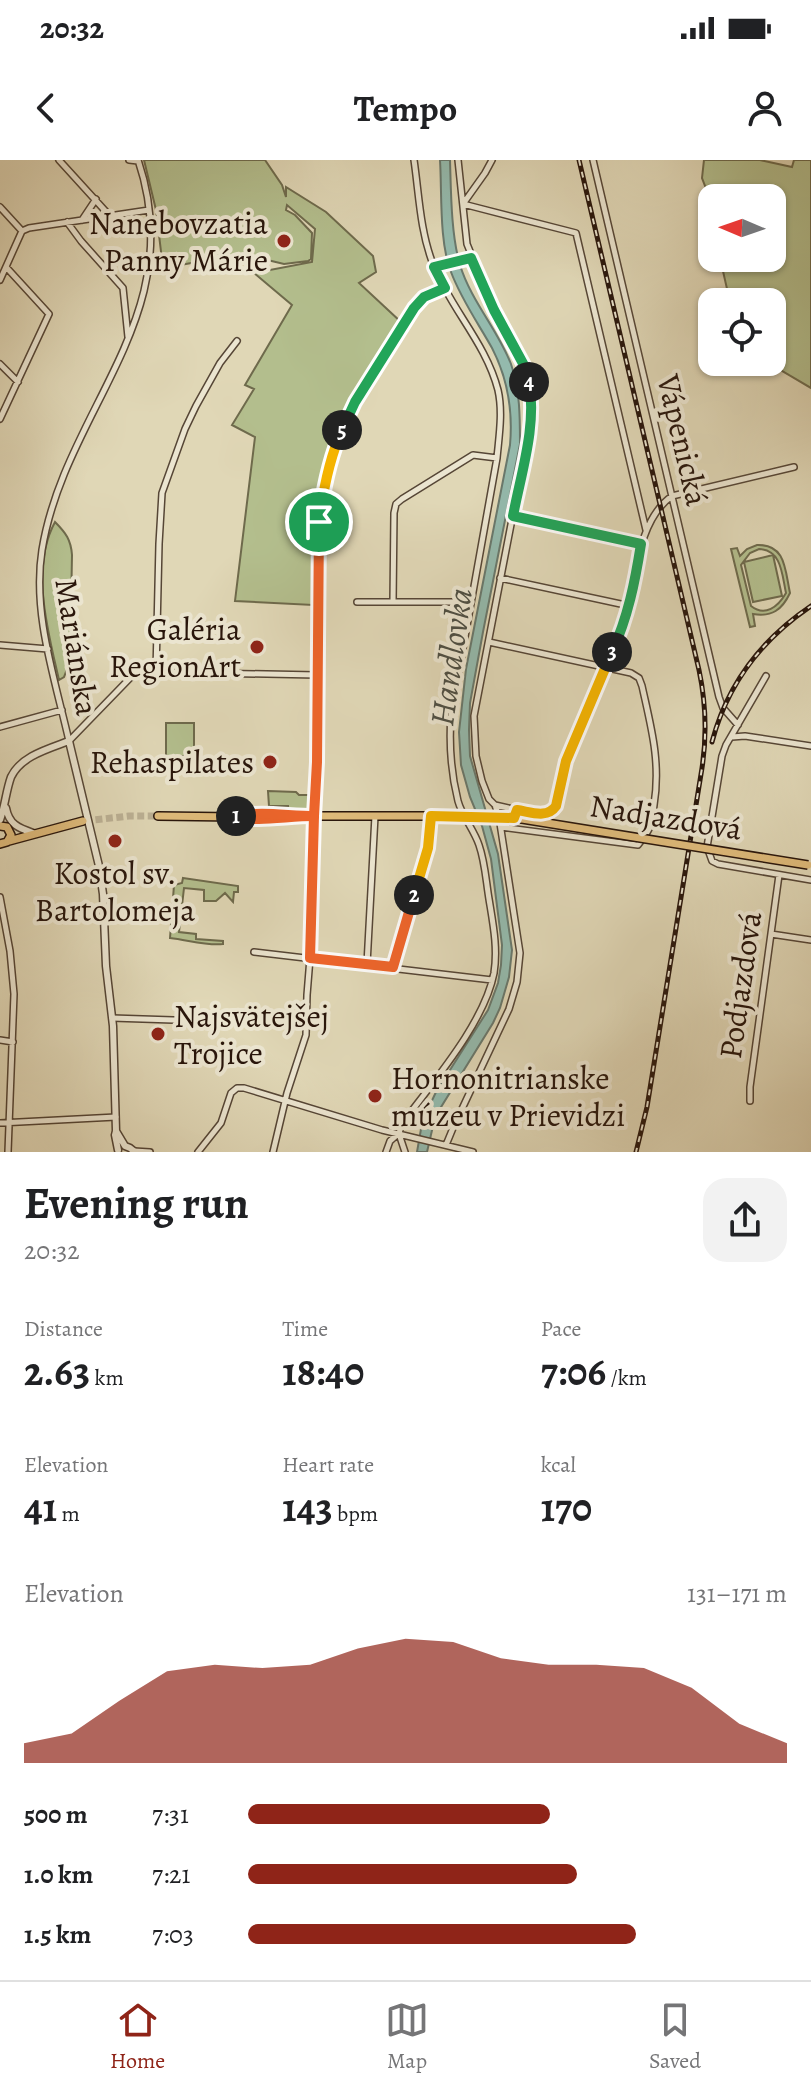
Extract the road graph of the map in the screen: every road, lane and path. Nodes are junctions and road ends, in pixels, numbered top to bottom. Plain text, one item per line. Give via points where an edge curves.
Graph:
1 (59, 160) edge
2 (129, 160) edge
3 (414, 160) edge
4 (458, 160) edge
5 (492, 160) edge
6 (593, 160) edge
7 (138, 161) edge
8 (96, 199) junction
9 (463, 204) junction
10 (0, 207) edge
11 (149, 210) junction
12 (109, 216) junction
13 (82, 220) junction
14 (67, 222) junction
15 (22, 231) junction
16 (467, 259) junction
17 (6, 267) junction
18 (434, 267) junction
19 (0, 280) edge
20 (445, 288) junction
21 (128, 338) junction
22 (237, 341) dead end
23 (0, 364) edge
24 (18, 382) junction
25 (0, 419) edge
26 (497, 458) junction
27 (794, 467) dead end
28 (672, 496) junction
29 (513, 516) junction
30 (646, 530) junction
31 (641, 544) junction
32 (500, 578) junction
33 (357, 602) dead end
34 (393, 602) junction
35 (471, 602) junction
36 (630, 606) junction
37 (489, 642) junction
38 (0, 645) edge
39 (48, 649) junction
40 (605, 668) junction
41 (156, 672) junction
42 (317, 675) junction
43 (766, 676) dead end
44 (62, 710) junction
45 (738, 725) junction
46 (0, 727) edge
47 (731, 737) junction
48 (69, 741) junction
49 (811, 746) edge
50 (495, 805) junction
51 (4, 807) junction
52 (158, 816) tunnel mouth
53 (314, 816) junction
54 (375, 816) junction
55 (431, 816) junction
56 (465, 816) junction
57 (518, 816) junction
58 (495, 817) junction
59 (83, 821) tunnel mouth
60 (500, 827) junction
61 (4, 833) edge
62 (31, 834) junction
63 (0, 852) edge
64 (811, 866) edge
65 (779, 875) junction
66 (811, 880) edge
67 (0, 897) edge
68 (771, 934) junction
69 (811, 940) edge
70 (254, 952) dead end
71 (310, 958) junction
72 (367, 964) junction
73 (393, 967) junction
74 (492, 980) junction
75 (112, 1018) junction
76 (221, 1025) dead end
77 (0, 1040) edge
78 (13, 1042) junction
79 (285, 1100) junction
80 (750, 1101) dead end
81 (116, 1117) junction
82 (0, 1123) edge
83 (9, 1123) junction
84 (399, 1134) junction
85 (446, 1145) junction
86 (119, 1149) edge
87 (455, 1150) edge
88 (134, 1151) edge
89 (8, 1152) edge
90 (150, 1152) edge
91 (198, 1152) edge
92 (273, 1152) edge
93 (386, 1152) edge
94 (405, 1152) edge
95 (473, 1152) edge

1 - 8 street
2 - 7 street
3 - 18 street
4 - 9 street
5 - 9 street
6 - 28 street, Vápenická
7 - 11 street, Mariánska
8 - 12 street
8 - 13 street
9 - 16 street
9 - 30 street via 576,233
10 - 15 street
11 - 12 street
11 - 21 street, Mariánska via 148,274
12 - 13 street
13 - 14 street
14 - 15 street
14 - 21 street via 123,288
15 - 17 street
16 - 18 street
16 - 29 street via 526,369 531,396
17 - 19 street
17 - 24 street via 49,314
18 - 20 street
20 - 26 street via 484,353 498,391
20 - 42 street via 414,308 335,445 318,537
21 - 39 street, Mariánska via 49,518 39,586
22 - 41 street via 196,406 162,493
23 - 24 street
24 - 25 street
26 - 34 street via 473,455 396,504
26 - 35 street
27 - 28 street
28 - 30 street via 660,504
28 - 45 street, Vápenická via 719,697
29 - 31 street
29 - 32 street
30 - 31 street
31 - 36 street
32 - 36 street
32 - 37 street
33 - 34 street
34 - 35 street
35 - 56 street via 449,737
36 - 40 street
37 - 40 street
37 - 50 street via 474,716 476,756
38 - 39 street
39 - 44 street, Mariánska
40 - 57 street via 566,761 556,806 547,814
40 - 60 street via 631,673 642,686 658,767 649,830 638,845
41 - 42 street
41 - 48 street via 133,675
42 - 53 street
43 - 45 street
44 - 46 street
44 - 48 street, Mariánska
45 - 47 street
47 - 49 street
47 - 65 street via 720,764 708,853 718,864
48 - 51 street via 20,765 10,780
48 - 75 street, Mariánska via 103,894
50 - 57 street
50 - 58 street
51 - 61 street
51 - 62 street via 13,824
52 - 53 main road, Nadjazdová
53 - 54 main road, Nadjazdová
53 - 71 street
54 - 55 main road, Nadjazdová
54 - 72 street
55 - 56 main road, Nadjazdová
55 - 73 street via 428,848
56 - 58 main road, Nadjazdová
56 - 74 street via 483,858 495,947
57 - 58 main road, Nadjazdová
57 - 64 main road, Nadjazdová, bridge
58 - 60 street
59 - 62 main road
60 - 85 street via 519,945 518,973 509,1009
61 - 62 main road
61 - 63 street
65 - 66 street
65 - 68 street, Podjazdová
67 - 78 street via 13,975
68 - 69 street
68 - 80 street, Podjazdová
70 - 71 street
71 - 72 street
71 - 79 street via 306,1035
72 - 73 street
73 - 74 street
74 - 84 street via 462,1041
75 - 76 street
75 - 81 street, Mariánska
77 - 78 street
78 - 83 street
79 - 84 street
79 - 91 street via 235,1090 221,1123
79 - 92 street
81 - 83 street
81 - 86 street, Mariánska
82 - 83 street
83 - 89 street
84 - 85 street
84 - 93 street
84 - 94 street
85 - 87 street
86 - 88 street
87 - 95 street
88 - 90 street

